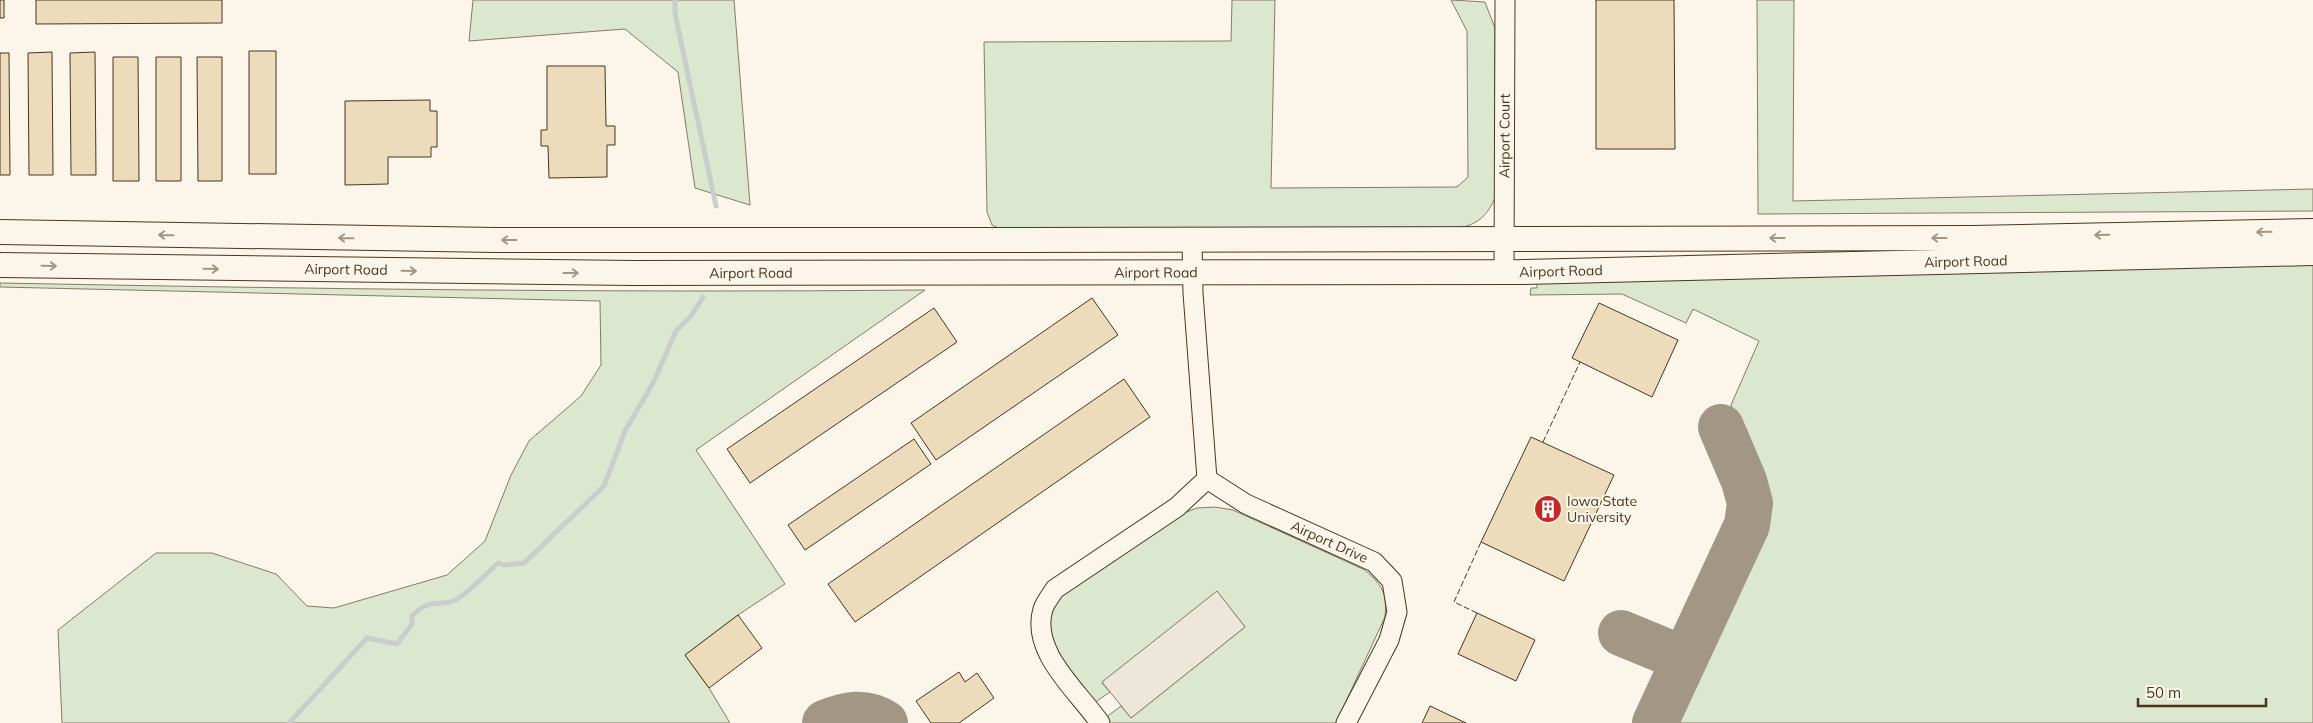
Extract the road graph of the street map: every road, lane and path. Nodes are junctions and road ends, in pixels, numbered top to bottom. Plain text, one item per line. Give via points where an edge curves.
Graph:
1 (1505, 0) edge
2 (2313, 231) edge
3 (0, 232) edge
4 (1504, 238) junction
5 (1192, 240) junction
6 (2313, 253) edge
7 (0, 265) edge
8 (1504, 272) junction
9 (1192, 273) junction
10 (1207, 479) junction
11 (1100, 723) edge
12 (1346, 723) edge

1 - 4 street, Airport Court
2 -> 4 main road, Airport Road via 1973,238
5 -> 3 main road, Airport Road via 495,240
4 - 5 main road, Airport Road
4 - 8 street, Airport Court
5 - 9 street
6 - 8 main road, Airport Road
7 -> 9 main road, Airport Road via 486,272
8 - 9 main road, Airport Road
9 - 10 street
10 - 11 street via 1177,507 1055,589 1043,609 1040,632 1049,655
10 - 12 street, Airport Drive via 1246,504 1374,562 1392,581 1397,612 1389,640

